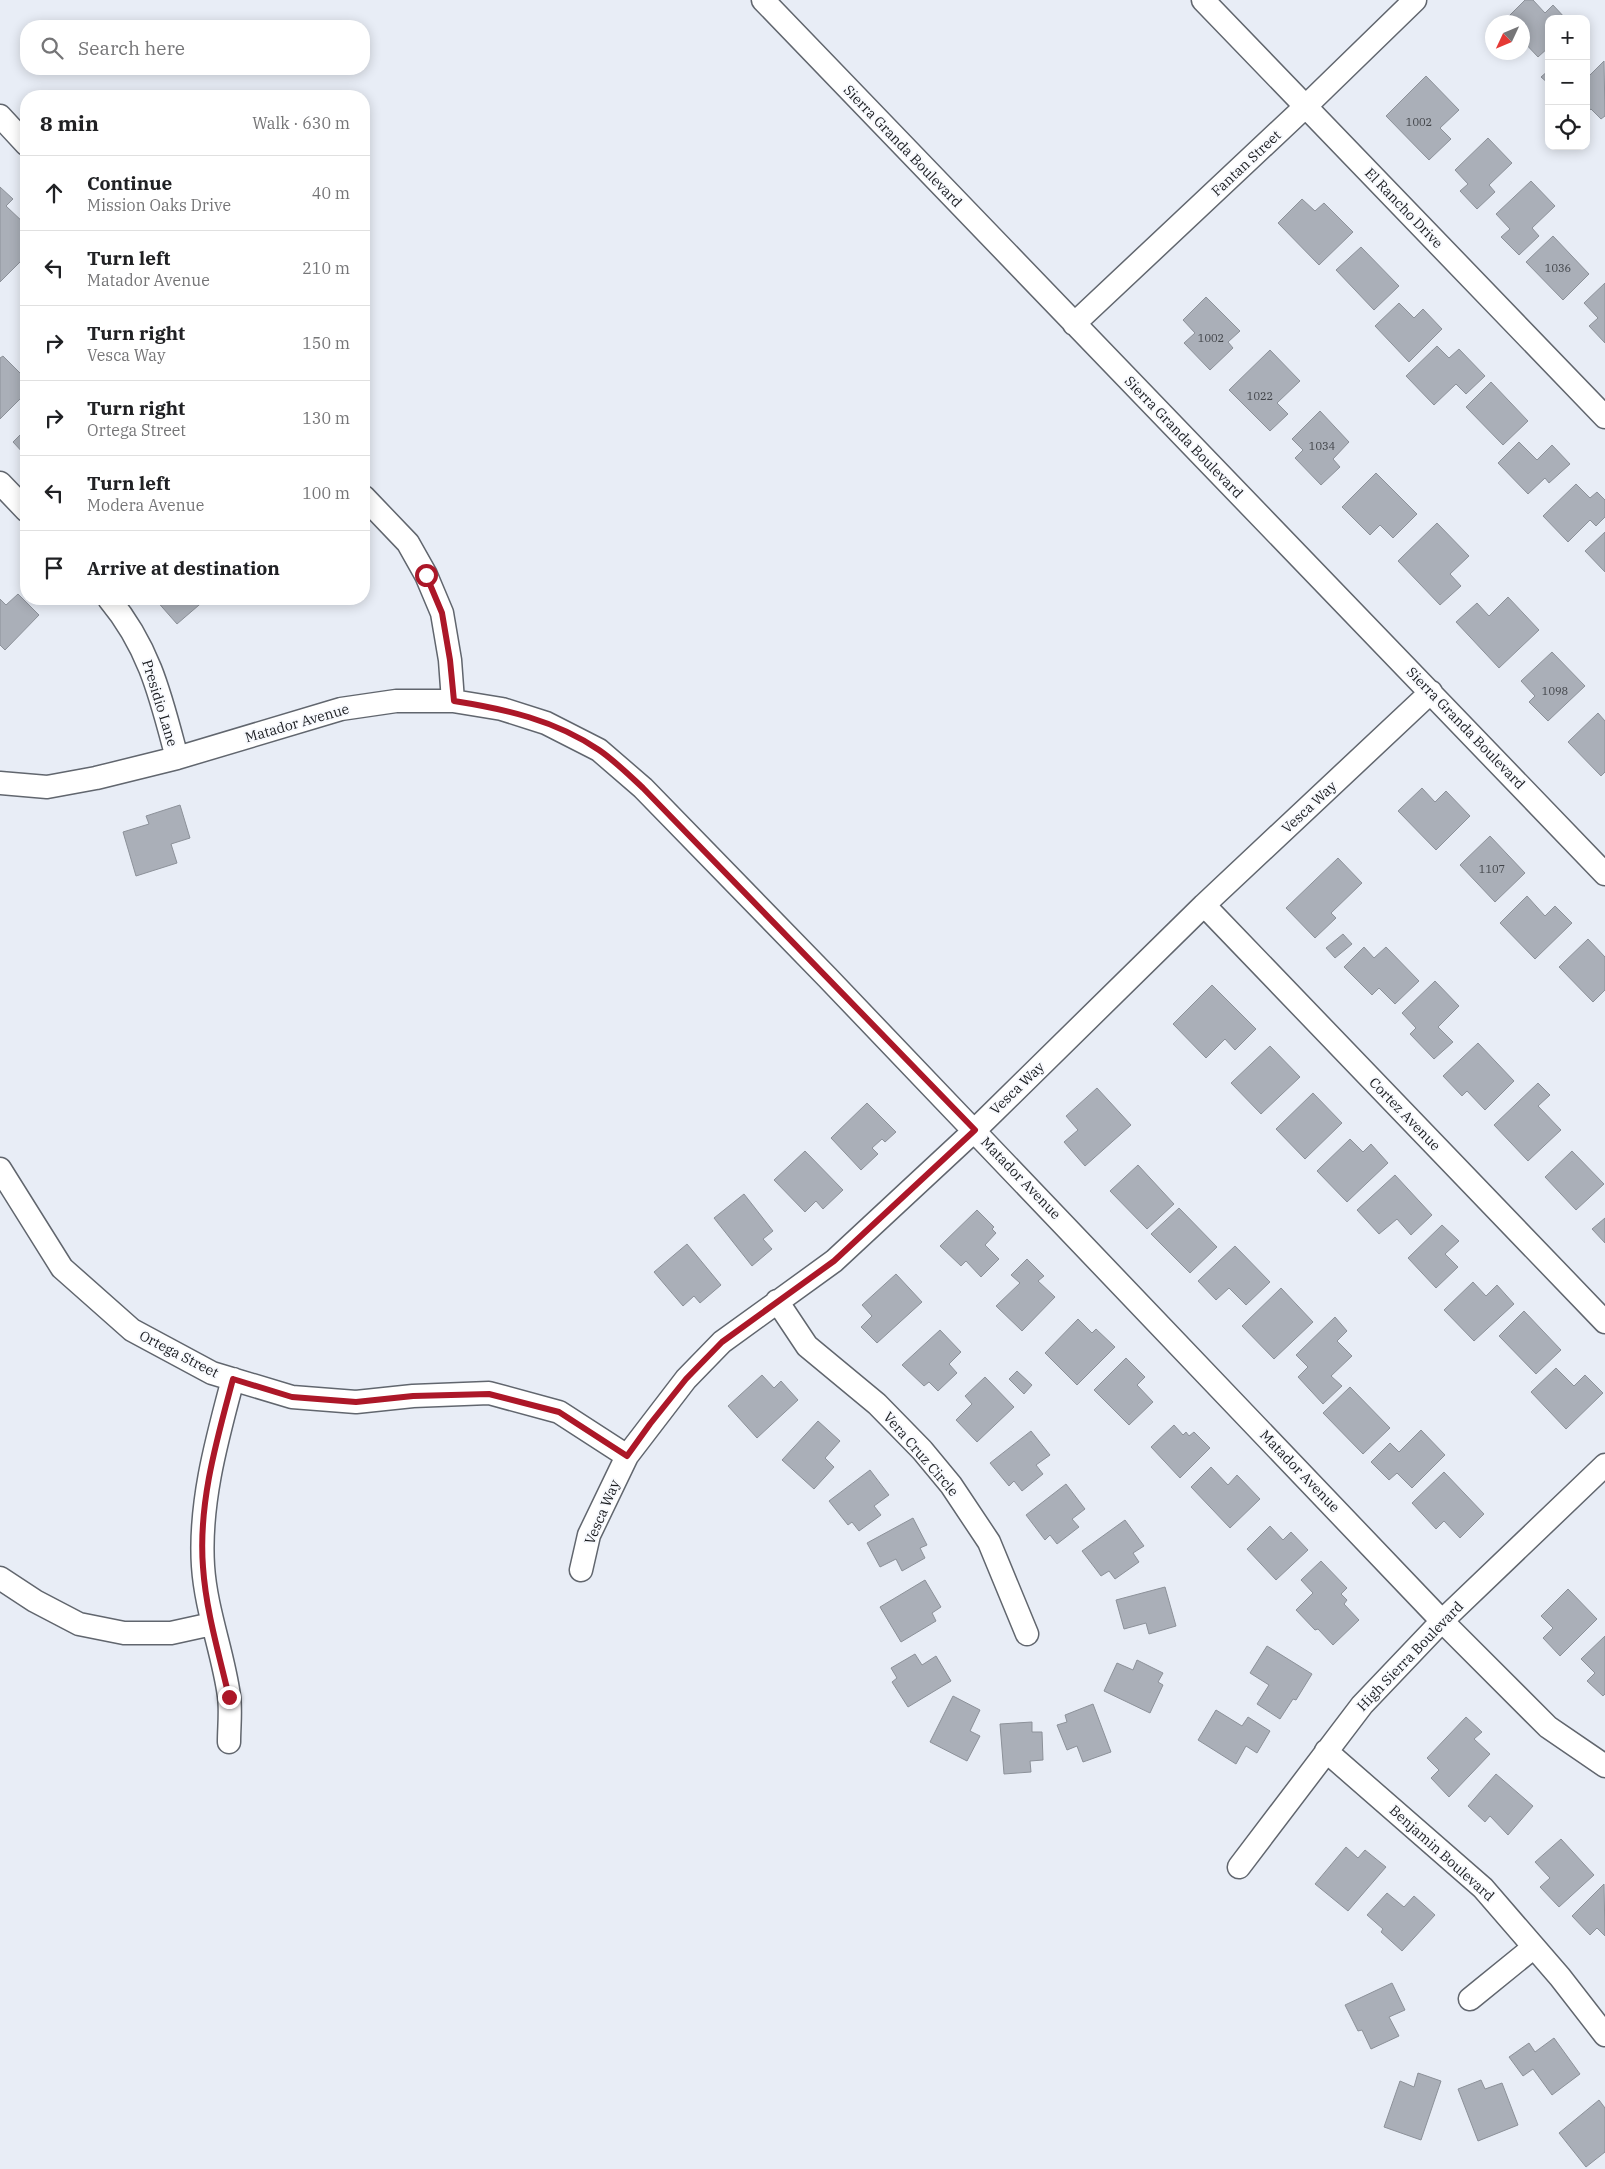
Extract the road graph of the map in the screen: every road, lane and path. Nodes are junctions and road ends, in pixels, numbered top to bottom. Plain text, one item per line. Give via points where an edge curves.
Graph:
1 (764, 0) edge
2 (1203, 0) edge
3 (1415, 0) edge
4 (1306, 106) junction
5 (0, 116) edge
6 (20, 138) edge
7 (1074, 324) junction
8 (1605, 417) edge
9 (0, 483) edge
10 (370, 503) edge
11 (20, 504) edge
12 (114, 605) edge
13 (1431, 692) junction
14 (454, 701) junction
15 (177, 758) junction
16 (0, 783) edge
17 (1605, 874) edge
18 (1204, 905) junction
19 (975, 1130) junction
20 (0, 1169) edge
21 (777, 1301) junction
22 (1605, 1322) edge
23 (233, 1379) junction
24 (627, 1456) junction
25 (1605, 1465) edge
26 (581, 1570) dead end
27 (0, 1578) edge
28 (1442, 1621) junction
29 (212, 1624) junction
30 (1028, 1634) dead end
31 (228, 1742) dead end
32 (1326, 1751) junction
33 (1605, 1766) edge
34 (1239, 1867) dead end
35 (1534, 1947) junction
36 (1470, 1999) dead end
37 (1605, 2035) edge

1 - 7 street, Sierra Granda Boulevard
2 - 4 street, El Rancho Drive
3 - 4 street, Fantan Street
4 - 7 street, Fantan Street
4 - 8 street, El Rancho Drive
5 - 6 street
7 - 13 street, Sierra Granda Boulevard
9 - 11 street
10 - 14 street via 408,543 426,575 442,613
12 - 15 street, Presidio Lane via 145,652 161,696
13 - 17 street, Sierra Granda Boulevard
13 - 18 street, Vesca Way
14 - 15 street, Matador Avenue via 396,701 341,709
14 - 19 street, Matador Avenue via 502,709 546,722 599,750 643,788
15 - 16 street, Matador Avenue via 47,786
18 - 19 street, Vesca Way
18 - 22 street, Cortez Avenue
19 - 21 street, Vesca Way via 834,1261
19 - 28 street, Matador Avenue
20 - 23 street, Ortega Street via 62,1268 132,1330 212,1373
21 - 24 street, Vesca Way via 722,1342 686,1379
21 - 30 street, Vera Cruz Circle via 807,1346 877,1404 951,1485 990,1542
23 - 24 street, Ortega Street via 292,1397 356,1402 413,1396 489,1394 559,1412
23 - 29 street via 213,1452 204,1517 203,1565
24 - 26 street, Vesca Way via 589,1535
25 - 28 street, High Sierra Boulevard
27 - 29 street via 79,1624 124,1633 171,1633
28 - 32 street, High Sierra Boulevard via 1362,1705
28 - 33 street, Matador Avenue via 1548,1727
29 - 31 street via 229,1697
32 - 34 street, High Sierra Boulevard
32 - 35 street, Benjamin Boulevard via 1483,1888
35 - 36 street
35 - 37 street, Benjamin Boulevard

